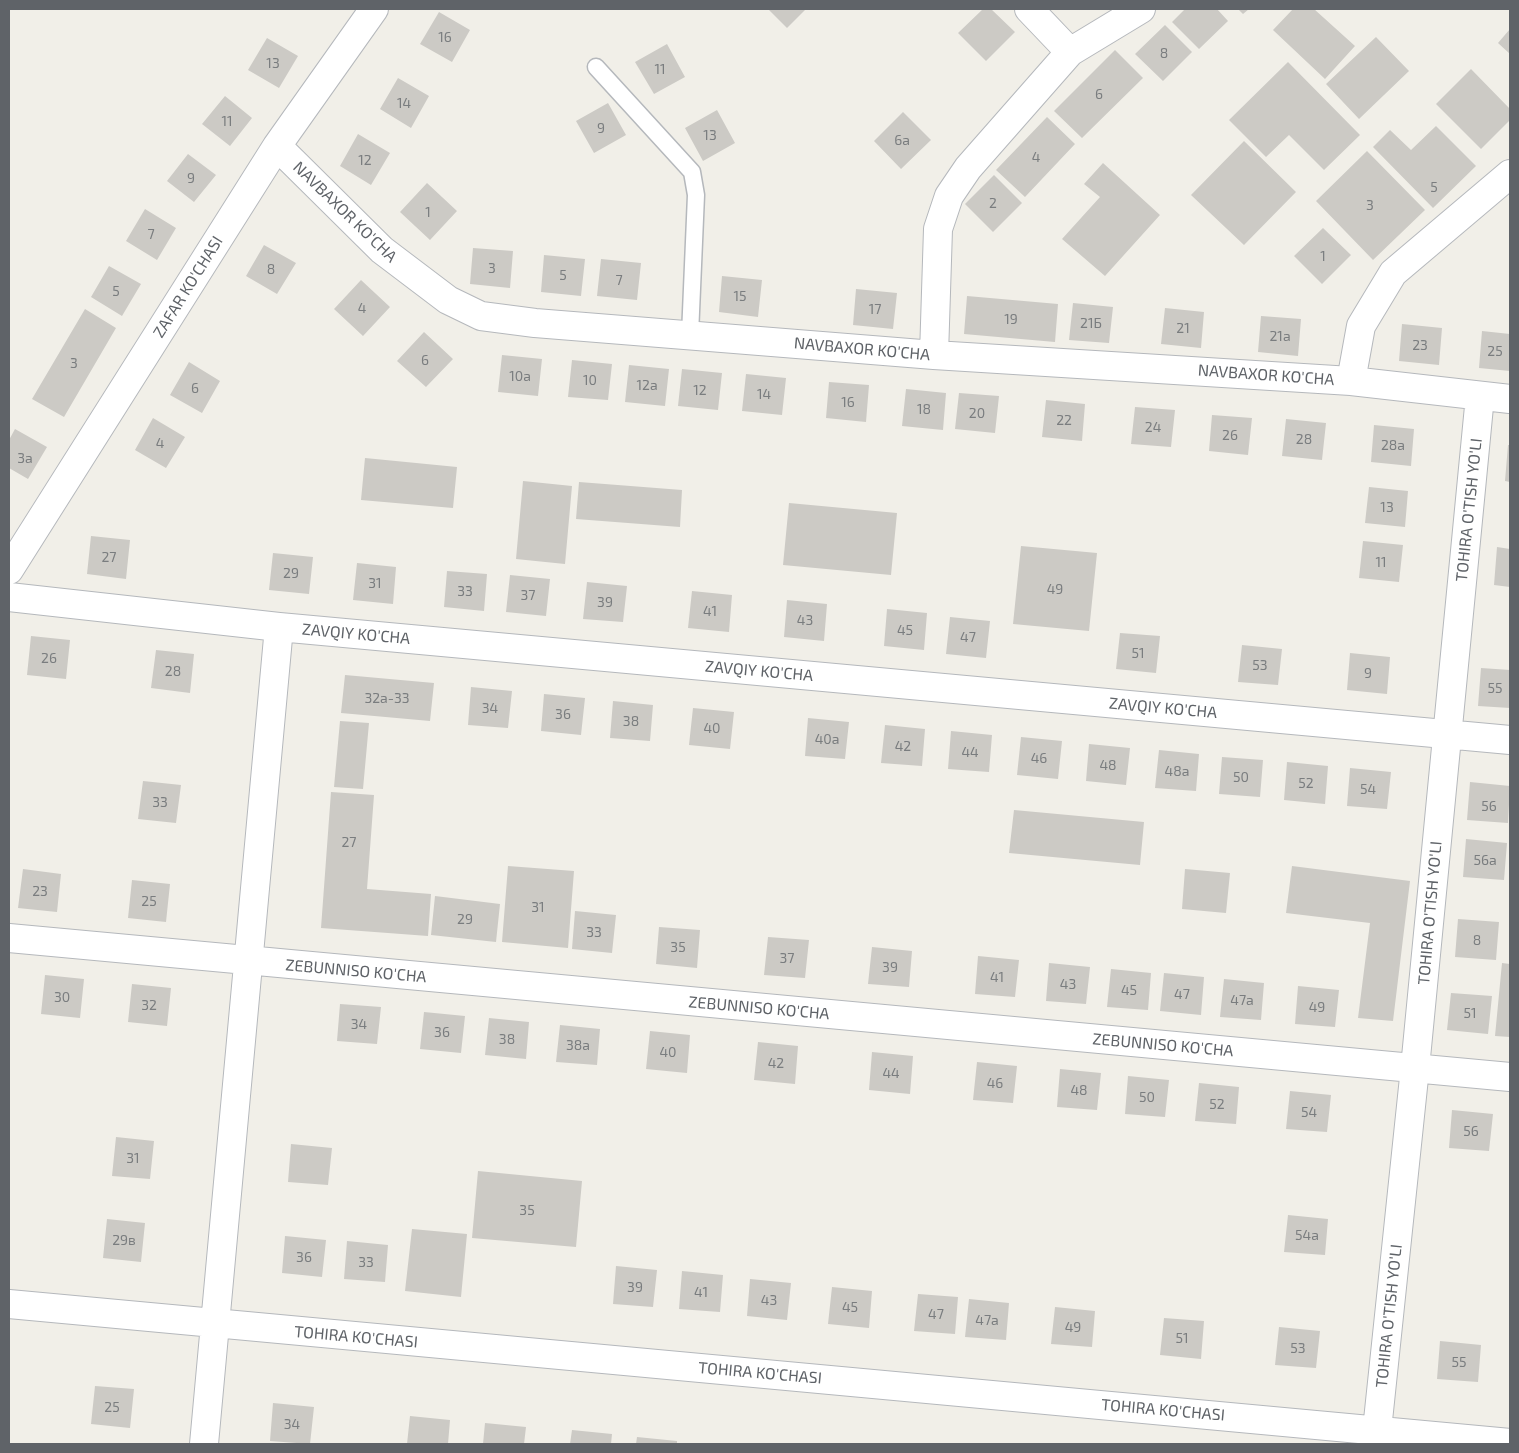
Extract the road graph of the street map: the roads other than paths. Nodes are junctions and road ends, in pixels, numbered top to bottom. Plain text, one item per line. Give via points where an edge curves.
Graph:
1 (374, 9) edge
2 (1029, 9) edge
3 (1141, 9) edge
4 (1070, 52) junction
5 (596, 67) dead end
6 (277, 146) junction
7 (1510, 174) edge
8 (690, 335) junction
9 (934, 355) junction
10 (1351, 381) junction
11 (1480, 396) junction
12 (1510, 399) edge
13 (9, 570) edge
14 (9, 596) edge
15 (279, 627) junction
16 (1447, 734) junction
17 (1510, 740) edge
18 (9, 938) edge
19 (248, 962) junction
20 (1415, 1068) junction
21 (1510, 1077) edge
22 (9, 1304) edge
23 (217, 1324) junction
24 (1377, 1430) junction
25 (1510, 1443) edge
26 (204, 1444) edge

1 - 6 street, ZAFAR KO'CHASI
2 - 4 street
3 - 4 street
4 - 9 street via 968,168 949,196 938,230
5 - 8 lane via 692,172 696,195
6 - 8 street, NAVBAXOR KO'CHA via 382,250 448,300 481,316
6 - 13 street, ZAFAR KO'CHASI
7 - 10 street via 1393,273 1361,326
8 - 9 street, NAVBAXOR KO'CHA
9 - 10 street, NAVBAXOR KO'CHA
10 - 11 street, NAVBAXOR KO'CHA
11 - 12 street, NAVBAXOR KO'CHA
11 - 16 street, TOHIRA O'TISH YO'LI
14 - 15 street, ZAVQIY KO'CHA
15 - 16 street, ZAVQIY KO'CHA
15 - 19 street
16 - 17 street, ZAVQIY KO'CHA
16 - 20 street, TOHIRA O'TISH YO'LI
18 - 19 street, ZEBUNNISO KO'CHA
19 - 20 street, ZEBUNNISO KO'CHA
19 - 23 street
20 - 21 street, ZEBUNNISO KO'CHA
20 - 24 street, TOHIRA O'TISH YO'LI
22 - 23 street, TOHIRA KO'CHASI
23 - 24 street, TOHIRA KO'CHASI
23 - 26 street
24 - 25 street, TOHIRA KO'CHASI

